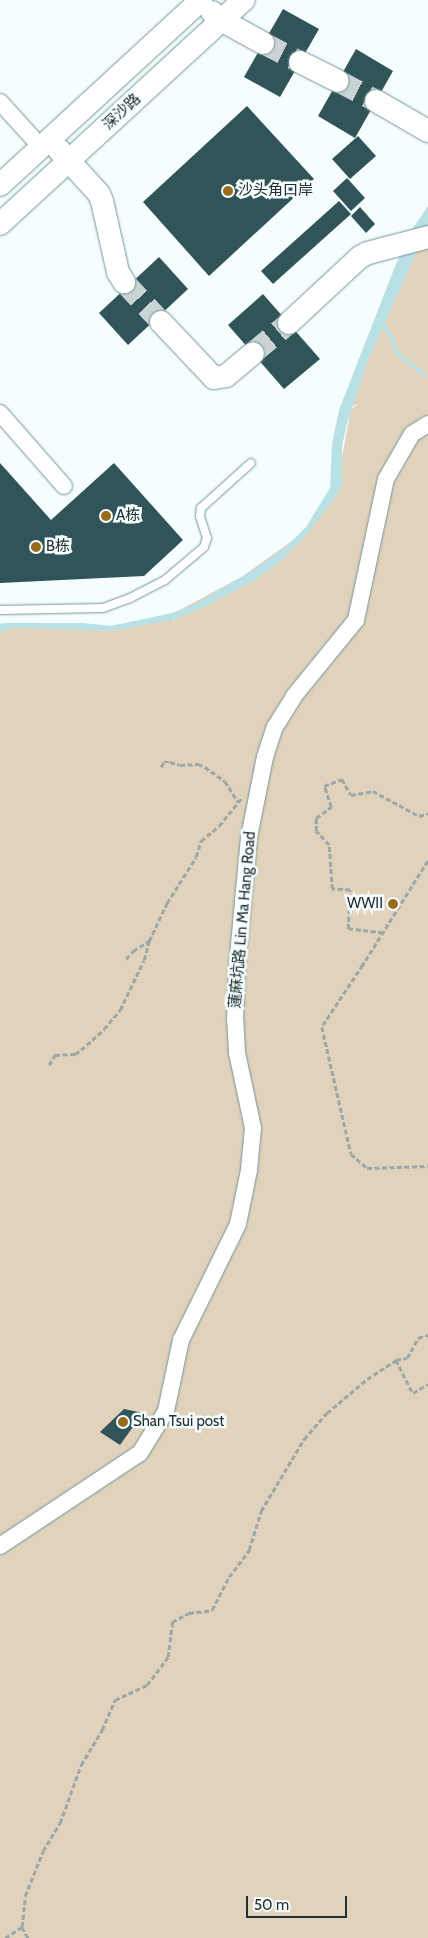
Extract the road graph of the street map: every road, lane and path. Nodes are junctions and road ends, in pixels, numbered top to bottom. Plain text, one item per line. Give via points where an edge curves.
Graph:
1 (201, 0) edge
2 (206, 0) edge
3 (244, 0) edge
4 (221, 20) junction
5 (263, 44) tunnel mouth
6 (300, 62) tunnel mouth
7 (338, 81) tunnel mouth
8 (376, 101) tunnel mouth
9 (0, 102) edge
10 (428, 131) edge
11 (41, 147) junction
12 (69, 160) junction
13 (0, 185) edge
14 (0, 224) edge
15 (428, 237) edge
16 (124, 282) tunnel mouth
17 (161, 322) tunnel mouth
18 (289, 323) tunnel mouth
19 (253, 353) tunnel mouth
20 (0, 413) edge
21 (428, 424) edge
22 (251, 463) dead end
23 (64, 486) dead end
24 (0, 610) edge
25 (161, 767) dead end
26 (246, 790) dead end
27 (238, 802) junction
28 (428, 813) edge
29 (428, 861) edge
30 (383, 933) junction
31 (149, 941) junction
32 (126, 959) dead end
33 (49, 1065) dead end
34 (428, 1166) edge
35 (428, 1335) edge
36 (396, 1360) junction
37 (428, 1384) edge
38 (0, 1546) edge
39 (22, 1927) junction
40 (5, 1938) edge
41 (28, 1938) edge

1 - 11 main road, 深沙路
2 - 4 main road via 213,14
3 - 4 main road, 深沙路
4 - 5 main road
4 - 12 main road, 深沙路
6 - 7 main road
8 - 10 main road
9 - 11 street
11 - 12 main road via 55,148
11 - 13 main road, 深沙路
12 - 14 main road, 深沙路
12 - 16 main road via 102,201 118,272
15 - 18 main road via 360,257
17 - 19 main road via 214,378 226,376
20 - 23 street
21 - 38 street, 蓮麻坑路 Lin Ma Hang Road via 412,434 386,478 356,620 294,696 274,727 265,757 249,837 237,966 237,1053 252,1128 249,1170 238,1224 181,1340 166,1411 140,1453
22 - 24 lane via 201,508 200,516 207,538 204,547 165,580 103,608
25 - 27 path via 164,762 170,762 205,767 225,781
26 - 27 path
27 - 31 path via 201,841 196,857
28 - 30 path via 419,816 373,791 351,795 342,779 324,786 331,806 316,818 316,831 329,845 332,889 350,890 348,929
29 - 30 path
30 - 34 path via 322,1027 351,1154 367,1168
31 - 32 path
31 - 33 path via 144,960 120,1010 81,1050 75,1054 55,1055
35 - 36 path via 418,1338 407,1358
36 - 37 path via 413,1392
36 - 39 path via 367,1379 327,1413 304,1439 261,1511 249,1550 229,1577 212,1610 189,1613 172,1622 168,1657 147,1685 115,1700 81,1765 67,1808 42,1851 25,1896
39 - 40 path
39 - 41 path

